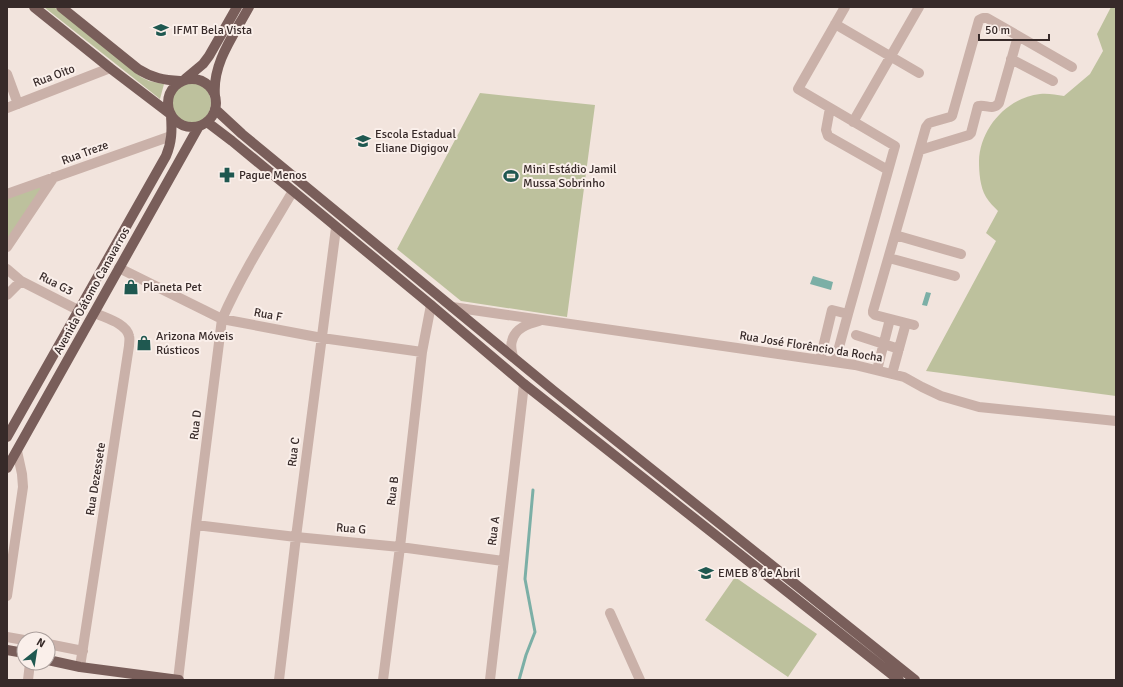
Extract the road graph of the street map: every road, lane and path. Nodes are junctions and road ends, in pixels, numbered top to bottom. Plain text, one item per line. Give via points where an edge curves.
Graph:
1 (34, 7) edge
2 (61, 7) edge
3 (237, 7) edge
4 (249, 7) edge
5 (845, 7) edge
6 (919, 7) edge
7 (835, 24) junction
8 (1018, 36) junction
9 (891, 56) junction
10 (1011, 59) junction
11 (1072, 67) dead end
12 (110, 68) junction
13 (919, 73) dead end
14 (7, 74) edge
15 (183, 80) junction
16 (1053, 81) dead end
17 (215, 96) junction
18 (18, 104) junction
19 (7, 108) edge
20 (830, 108) junction
21 (215, 109) junction
22 (170, 114) junction
23 (854, 122) junction
24 (203, 124) junction
25 (171, 136) junction
26 (920, 150) junction
27 (888, 170) junction
28 (54, 177) junction
29 (293, 191) junction
30 (7, 194) edge
31 (336, 228) junction
32 (895, 236) junction
33 (7, 247) edge
34 (961, 254) dead end
35 (889, 258) junction
36 (119, 268) junction
37 (7, 269) edge
38 (955, 276) dead end
39 (21, 281) junction
40 (7, 295) edge
41 (431, 305) junction
42 (452, 307) junction
43 (78, 310) junction
44 (95, 313) junction
45 (848, 314) junction
46 (222, 319) junction
47 (890, 319) junction
48 (545, 320) junction
49 (856, 335) dead end
50 (322, 338) junction
51 (884, 344) junction
52 (899, 348) junction
53 (422, 352) junction
54 (513, 357) junction
55 (820, 360) junction
56 (835, 362) junction
57 (877, 370) junction
58 (892, 374) junction
59 (524, 384) junction
60 (1116, 421) edge
61 (7, 437) edge
62 (17, 451) junction
63 (7, 468) edge
64 (196, 525) junction
65 (296, 537) junction
66 (400, 547) junction
67 (503, 561) junction
68 (7, 596) edge
69 (610, 613) dead end
70 (56, 646) edge
71 (83, 651) junction
72 (56, 662) edge
73 (80, 667) junction
74 (179, 680) edge
75 (279, 680) edge
76 (383, 680) edge
77 (490, 680) edge
78 (640, 680) edge
79 (899, 680) edge
80 (915, 680) edge

1 - 12 main road
2 - 15 main road via 142,72 164,80
3 - 15 main road via 209,56
4 - 17 main road via 217,70
5 - 7 street
6 - 9 street
7 - 9 street
7 - 20 street via 798,89
8 - 10 street
8 - 11 street
8 - 26 street via 987,18 979,20 952,116 928,124
9 - 13 street
9 - 23 street
10 - 16 street
10 - 26 street via 999,103 993,108 978,106 970,134
12 - 18 street, Rua Oito
12 - 22 main road
14 - 18 street
15 - 17 main road via 198,79 204,82
15 - 22 main road via 171,89 169,94 167,106
17 - 21 main road
18 - 19 street, Rua Oito
20 - 23 street
20 - 27 street via 826,130 828,136
21 - 24 main road via 211,118
21 - 42 main road
22 - 24 main road via 183,126 194,127
22 - 25 main road, Avenida Oátomo Canavarros
23 - 27 street via 895,146
24 - 29 main road via 232,141
24 - 36 main road, Avenida Oátomo Canavarros
25 - 28 street, Rua Treze
25 - 43 main road, Avenida Oátomo Canavarros via 166,156
26 - 32 street
27 - 45 street
28 - 30 street, Rua Treze
28 - 33 street
29 - 31 main road
29 - 46 street, Rua D via 246,271
31 - 41 main road
31 - 50 street, Rua C
32 - 34 street
32 - 35 street
35 - 38 street
35 - 47 street via 873,312
36 - 44 main road, Avenida Oátomo Canavarros
36 - 46 street, Rua F
37 - 39 street, Rua G3
39 - 40 street
39 - 43 street, Rua G3
41 - 53 street, Rua B
41 - 59 main road
42 - 48 street, Rua José Florêncio da Rocha
42 - 54 main road
43 - 61 main road, Avenida Oátomo Canavarros
44 - 62 main road, Avenida Oátomo Canavarros
44 - 71 street, Rua Dezessete via 120,325 129,336 129,346
45 - 55 street via 832,310
45 - 56 street
46 - 50 street, Rua F
46 - 64 street, Rua D
47 - 51 street
47 - 52 street via 910,324
48 - 54 street, Rua José Florêncio da Rocha via 522,327 516,333 511,347
48 - 55 street, Rua José Florêncio da Rocha
49 - 51 street
50 - 53 street, Rua F
50 - 65 street, Rua C
51 - 52 street
51 - 57 street
52 - 58 street
53 - 66 street, Rua B
54 - 80 main road
55 - 56 street, Rua José Florêncio da Rocha
56 - 57 street, Rua José Florêncio da Rocha
57 - 58 street, Rua José Florêncio da Rocha
58 - 60 street, Rua José Florêncio da Rocha via 904,377 942,396 979,407
59 - 67 street, Rua A
59 - 79 main road
62 - 63 main road, Avenida Oátomo Canavarros
62 - 68 street via 23,487
64 - 65 street, Rua G
64 - 74 street, Rua D
65 - 66 street, Rua G
65 - 75 street, Rua C
66 - 67 street, Rua G
66 - 76 street, Rua B
67 - 77 street, Rua A
69 - 78 street
70 - 71 street
71 - 73 street, Rua Dezessete
72 - 73 main road
73 - 74 main road

